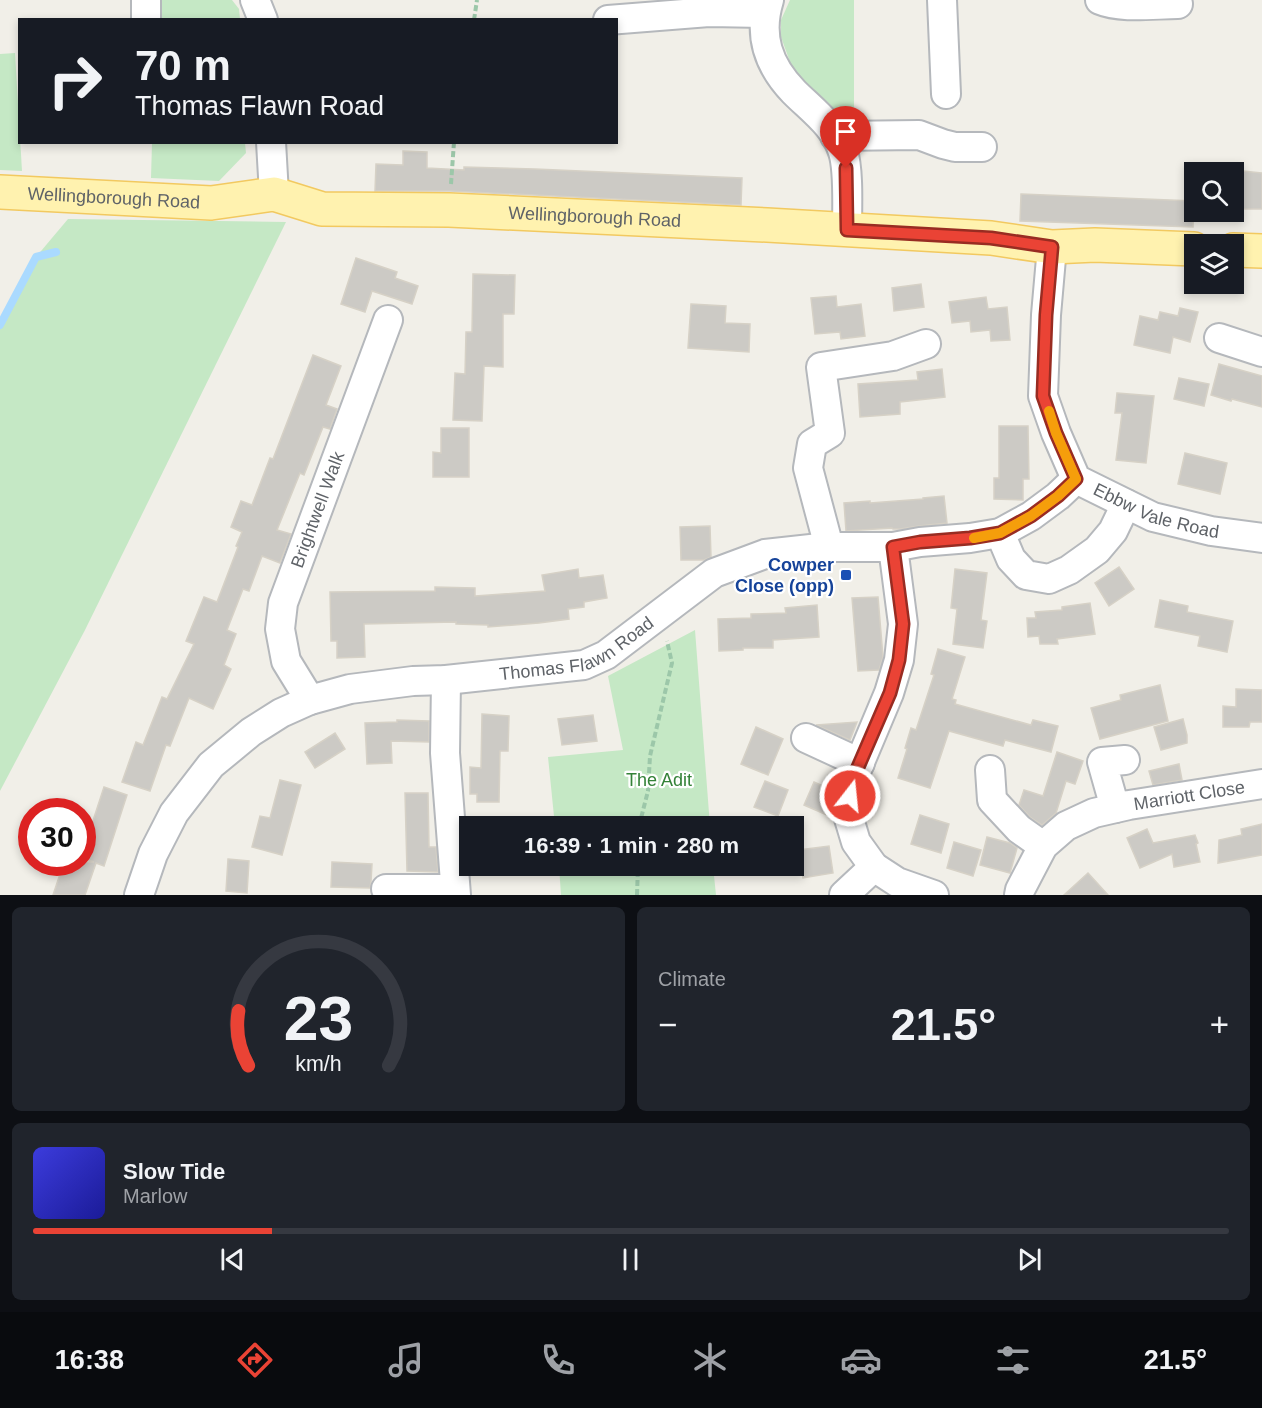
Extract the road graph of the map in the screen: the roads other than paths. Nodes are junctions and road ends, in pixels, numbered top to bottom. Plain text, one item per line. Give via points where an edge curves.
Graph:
1 (146, 0) edge
2 (255, 0) edge
3 (942, 0) edge
4 (1100, 0) edge
5 (1178, 4) dead end
6 (767, 6) edge
7 (146, 18) edge
8 (261, 18) edge
9 (618, 19) edge
10 (946, 94) dead end
11 (835, 136) junction
12 (271, 144) edge
13 (982, 147) dead end
14 (0, 192) edge
15 (274, 194) junction
16 (847, 230) junction
17 (1052, 247) junction
18 (1184, 249) edge
19 (1244, 250) edge
20 (1262, 251) edge
21 (388, 320) dead end
22 (1219, 338) dead end
23 (926, 344) dead end
24 (1262, 352) edge
25 (1076, 479) junction
26 (1126, 504) junction
27 (1000, 533) junction
28 (1262, 538) edge
29 (829, 547) junction
30 (893, 547) junction
31 (446, 680) junction
32 (310, 700) junction
33 (806, 738) dead end
34 (1125, 760) dead end
35 (860, 763) junction
36 (990, 770) dead end
37 (1262, 784) edge
38 (1115, 808) junction
39 (1043, 846) junction
40 (874, 867) junction
41 (386, 889) dead end
42 (456, 892) edge
43 (139, 895) edge
44 (844, 895) edge
45 (934, 895) edge
46 (1019, 895) edge

1 - 7 street
2 - 8 street
3 - 10 street
4 - 5 street via 1127,5
6 - 9 street
6 - 11 street via 764,36 769,57 786,83 824,119
11 - 13 street via 919,135 955,147
11 - 16 street via 846,168
12 - 15 street
14 - 15 main road, Wellingborough Road via 211,203
15 - 16 main road, Wellingborough Road via 322,209 449,210
16 - 17 main road, Wellingborough Road via 991,238
17 - 18 main road, Wellingborough Road
17 - 25 street, Ebbw Vale Road via 1043,396
19 - 20 main road
21 - 32 street, Brightwell Walk via 283,603 280,629 286,661
22 - 24 street
23 - 29 street via 893,356 821,367 830,433 812,444 808,468
25 - 26 street, Ebbw Vale Road
25 - 27 street, Thomas Flawn Road via 1031,516
26 - 27 street via 1113,531 1097,550 1049,579 1026,575 1011,559
26 - 28 street, Ebbw Vale Road via 1154,517
27 - 30 street, Thomas Flawn Road
29 - 30 street, Thomas Flawn Road
29 - 31 street, Thomas Flawn Road via 765,554 714,573 606,655 584,665
30 - 35 street via 903,624 899,660 890,693
31 - 32 street, Thomas Flawn Road via 350,689
31 - 42 street via 445,753
32 - 43 street, Thomas Flawn Road via 250,732 211,765 174,813 153,854
33 - 35 street
34 - 38 street, Marriott Close via 1102,762
35 - 40 street via 852,781 847,812 856,842
36 - 39 street via 992,800 1019,829
37 - 38 street, Marriott Close
38 - 39 street, Marriott Close via 1066,826
39 - 46 street, Marriott Close
40 - 44 street
40 - 45 street via 897,882
41 - 42 street

